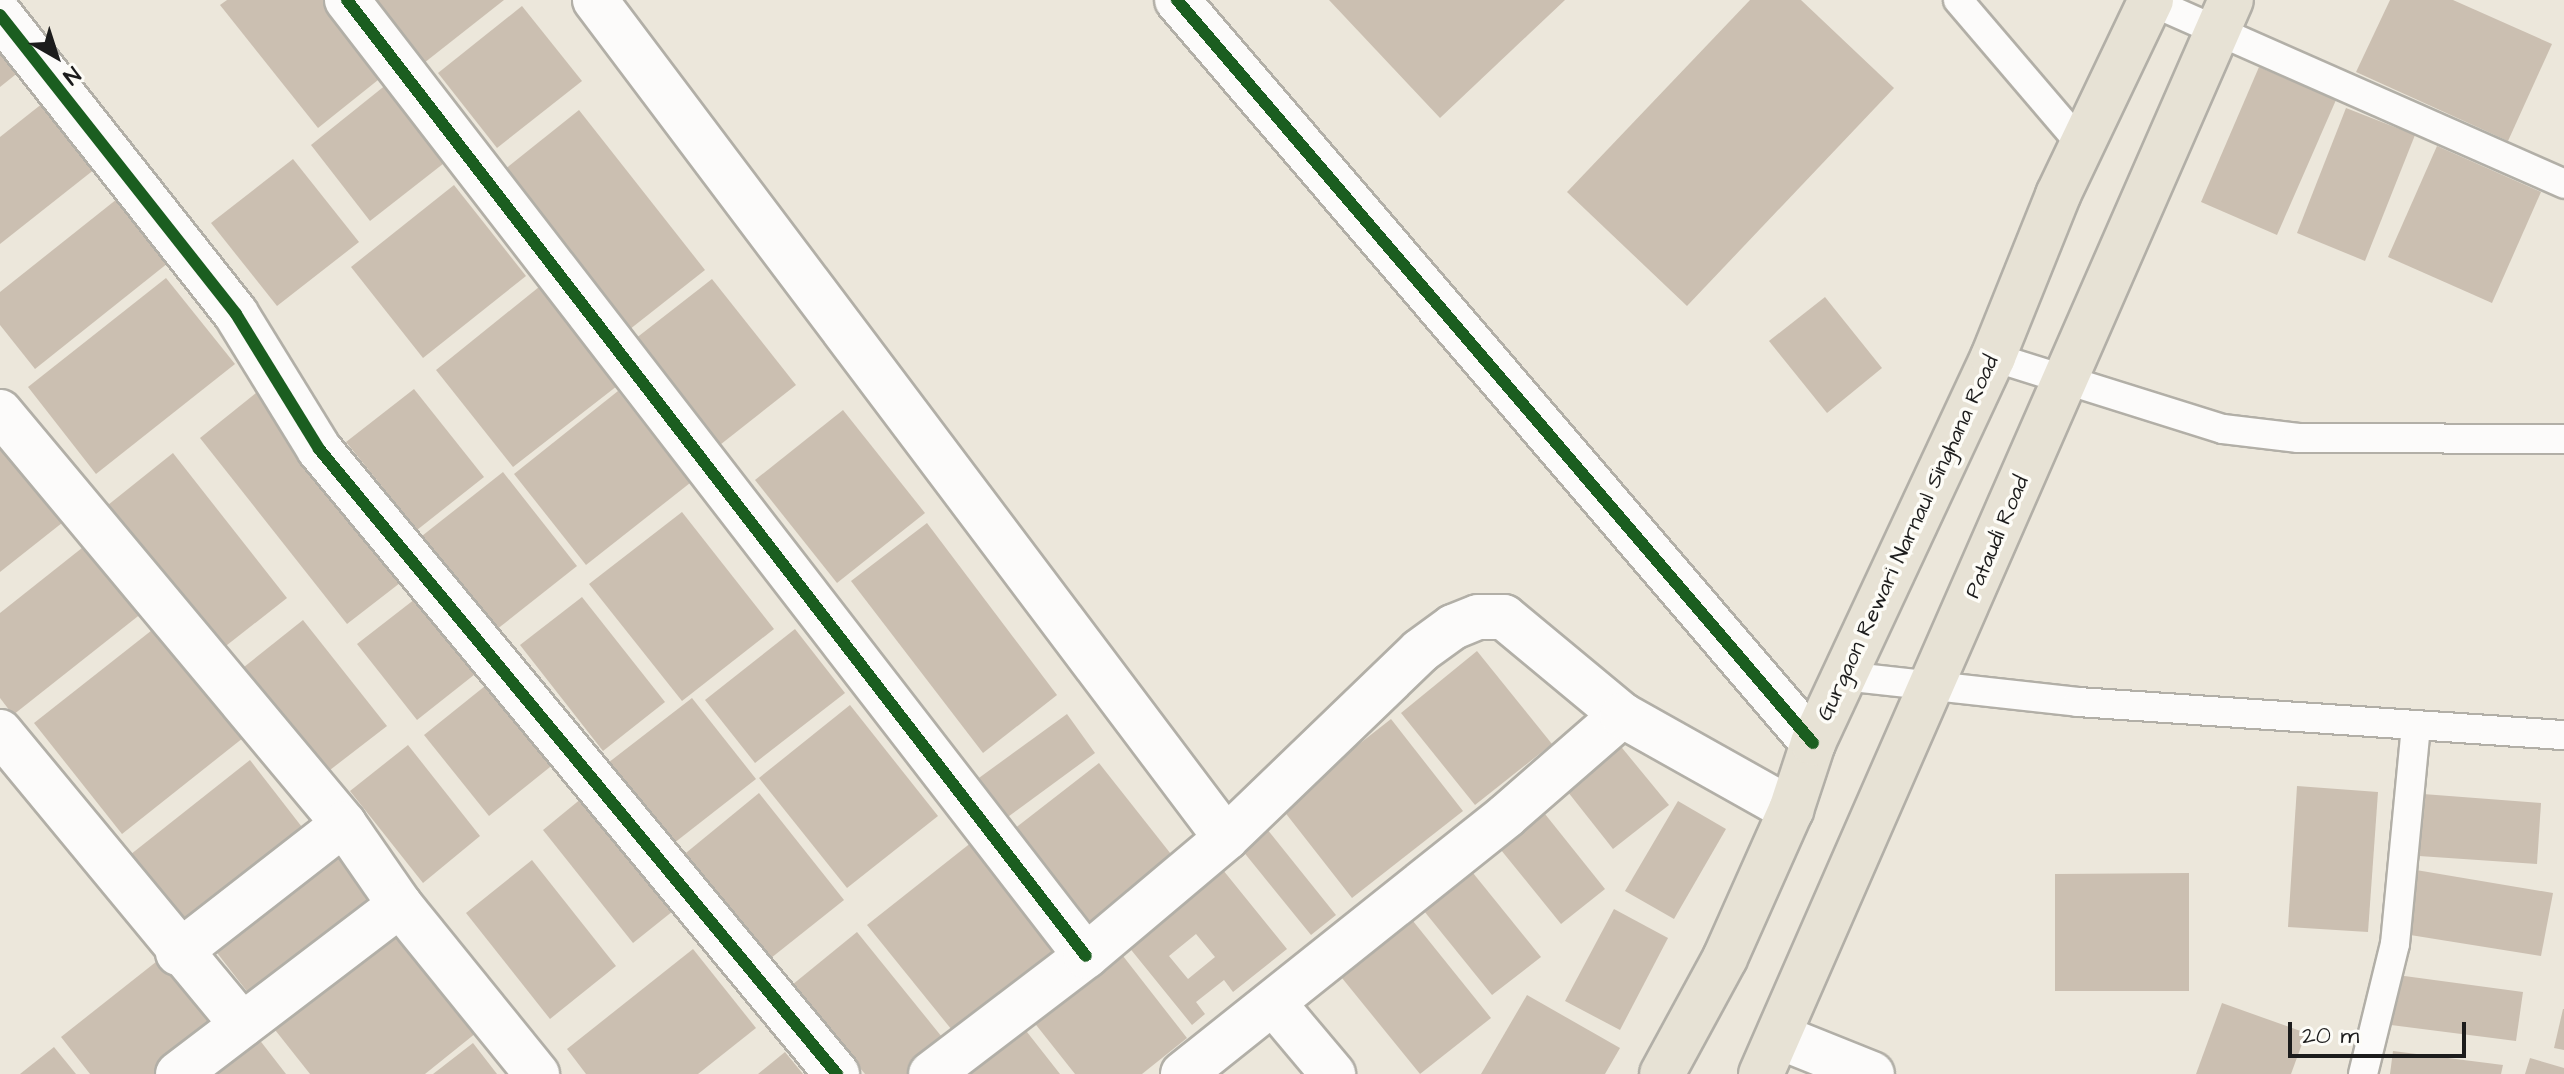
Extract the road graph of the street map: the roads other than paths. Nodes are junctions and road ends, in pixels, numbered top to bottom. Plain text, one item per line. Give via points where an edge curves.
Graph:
1 (347, 0) edge
2 (595, 0) edge
3 (1177, 0) edge
4 (1958, 0) edge
5 (2151, 1) edge
6 (0, 15) edge
7 (2224, 15) edge
8 (2081, 144) junction
9 (2564, 184) edge
10 (1993, 357) junction
11 (2065, 380) junction
12 (0, 412) edge
13 (2564, 439) edge
14 (1844, 676) junction
15 (1931, 688) junction
16 (1622, 715) junction
17 (2416, 727) junction
18 (0, 732) edge
19 (2564, 735) edge
20 (1813, 743) junction
21 (1791, 810) junction
22 (344, 824) junction
23 (1226, 838) junction
24 (400, 905) junction
25 (178, 953) junction
26 (1086, 956) junction
27 (1274, 1004) junction
28 (242, 1025) junction
29 (1770, 1056) edge
30 (178, 1074) edge
31 (537, 1074) edge
32 (837, 1074) edge
33 (931, 1074) edge
34 (1183, 1074) edge
35 (1333, 1074) edge
36 (1662, 1074) edge
37 (1872, 1074) edge
38 (2363, 1074) edge

1 - 26 street
2 - 23 street
3 - 20 street
4 - 8 lane
5 - 7 lane
5 - 8 main road, Gurgaon Rewari Narnaul Singhana Road
6 - 32 street via 236,314 319,449
7 - 9 lane
7 - 11 main road, Pataudi Road
8 - 10 main road, Gurgaon Rewari Narnaul Singhana Road
10 - 11 lane
10 - 14 main road, Gurgaon Rewari Narnaul Singhana Road
11 - 13 lane via 2223,429 2298,438
11 - 15 main road, Pataudi Road
12 - 22 street
14 - 15 lane
14 - 20 main road, Gurgaon Rewari Narnaul Singhana Road
15 - 17 lane
15 - 29 main road, Pataudi Road
16 - 21 street
16 - 23 street via 1519,626 1504,617 1478,617 1453,627 1420,651
16 - 27 street
17 - 19 lane
17 - 38 lane via 2395,944
18 - 25 street
20 - 21 main road, Gurgaon Rewari Narnaul Singhana Road
21 - 36 main road, Gurgaon Rewari Narnaul Singhana Road via 1725,958
22 - 24 street
22 - 25 street
23 - 26 street
24 - 28 street
24 - 31 street
25 - 28 street
26 - 33 street
27 - 34 street
27 - 35 street
28 - 30 street
29 - 37 street

